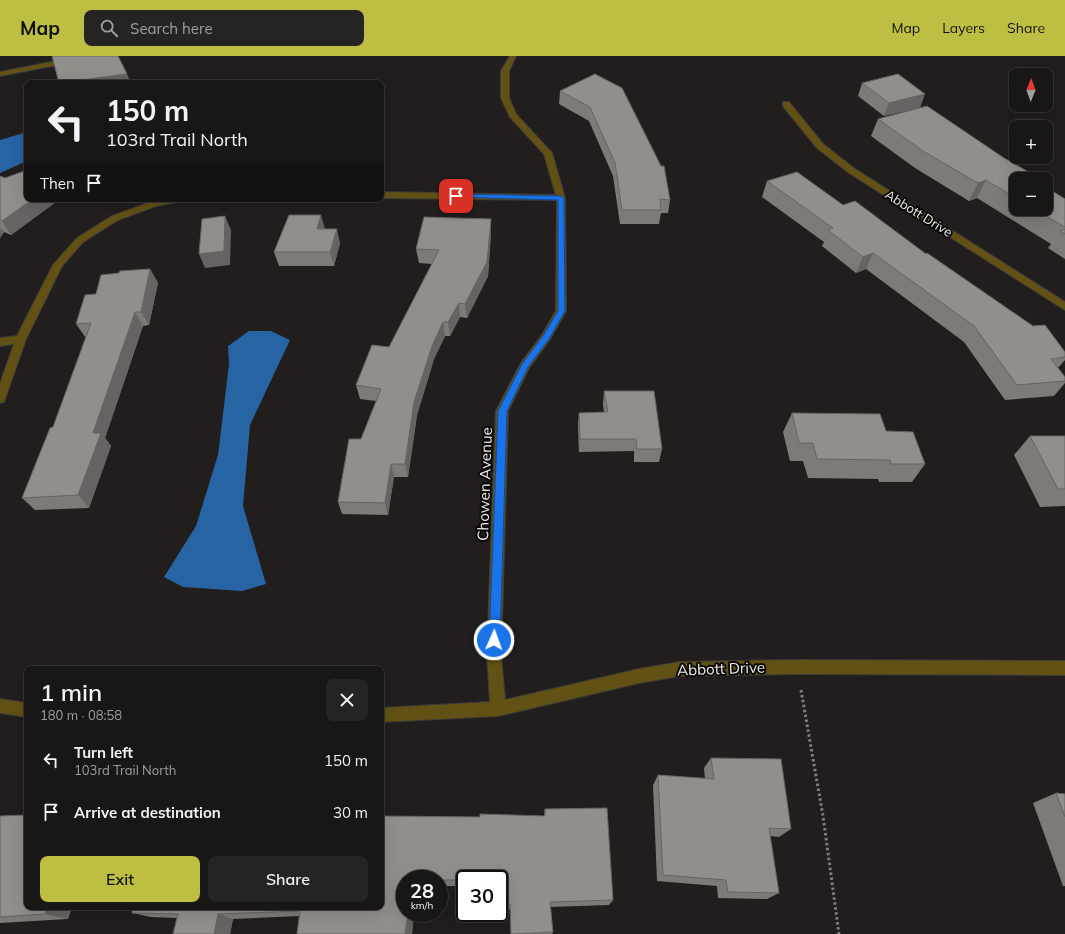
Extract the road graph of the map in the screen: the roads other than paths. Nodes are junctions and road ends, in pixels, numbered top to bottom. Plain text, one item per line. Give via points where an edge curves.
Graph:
1 (93, 56) edge
2 (513, 56) edge
3 (0, 74) edge
4 (786, 104) dead end
5 (384, 195) edge
6 (561, 198) junction
7 (164, 202) edge
8 (1065, 307) edge
9 (21, 339) junction
10 (0, 342) edge
11 (0, 399) edge
12 (1065, 668) edge
13 (0, 706) edge
14 (498, 709) junction
15 (24, 710) edge
16 (384, 715) edge

1 - 3 street
2 - 6 street, Chowen Avenue via 506,71 505,98 513,115 548,153
4 - 8 street, Abbott Drive via 820,146 852,171
5 - 6 street
6 - 14 street, Chowen Avenue via 561,311 546,337 524,366 502,411 494,655
7 - 9 street via 115,218 80,240 58,265
9 - 10 street
9 - 11 street
12 - 14 street, Abbott Drive via 797,667 680,670 639,676
13 - 15 street
14 - 16 street, Abbott Drive

